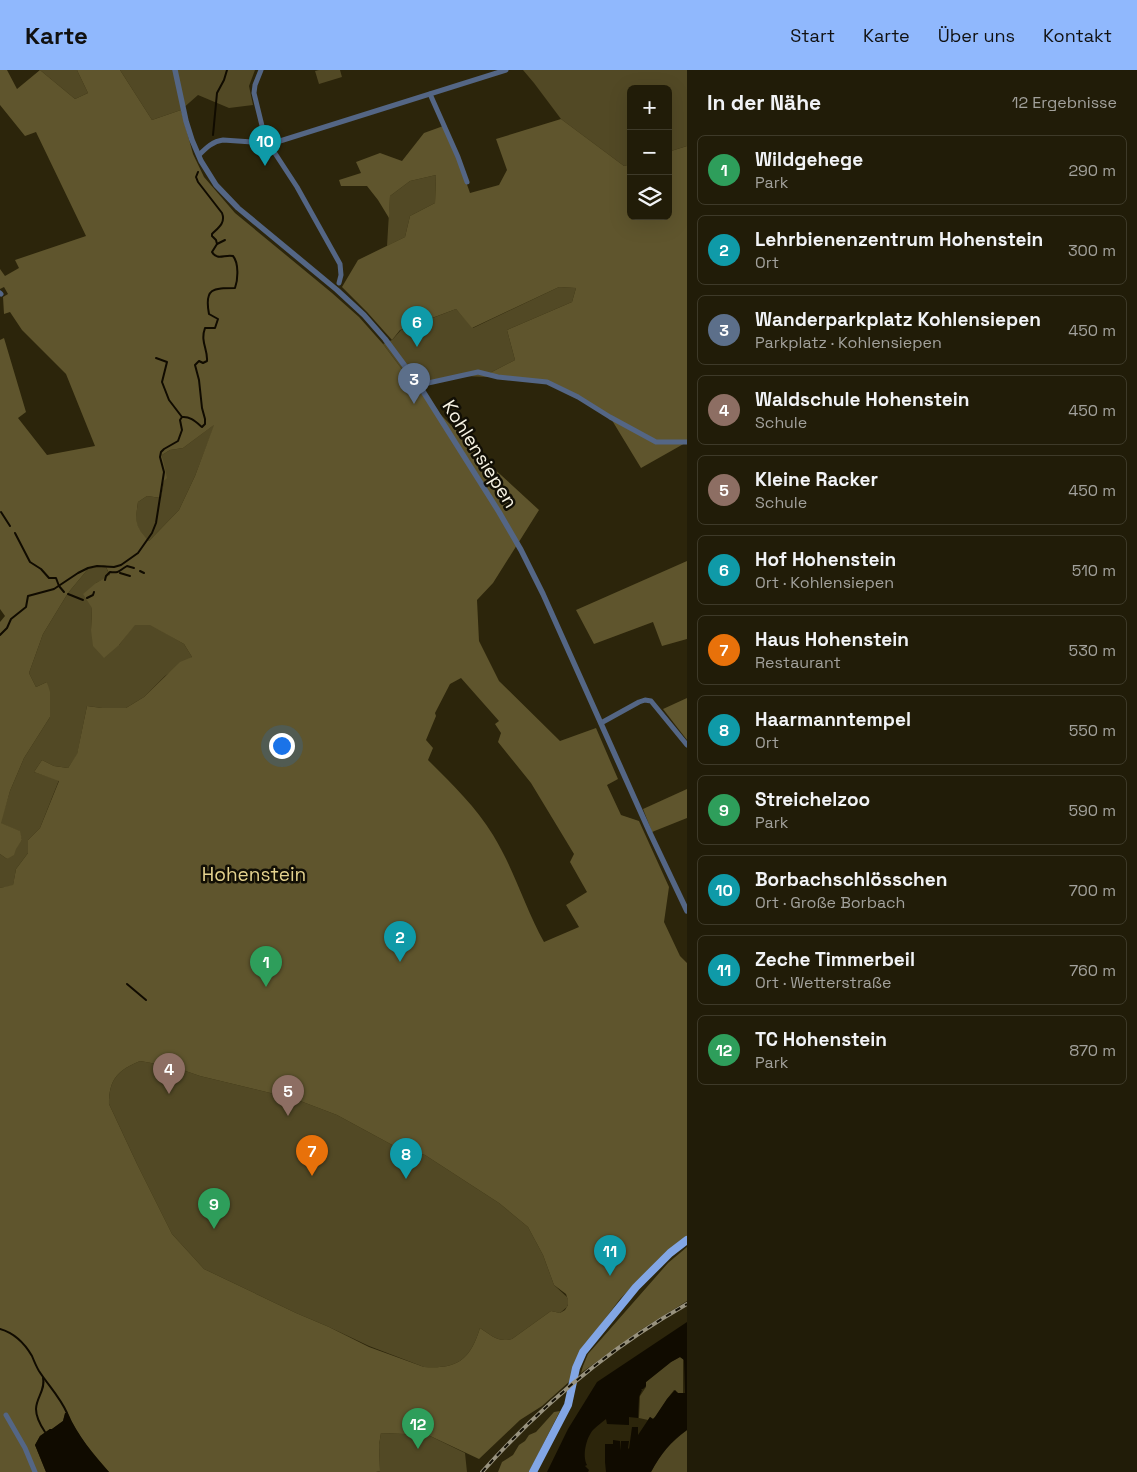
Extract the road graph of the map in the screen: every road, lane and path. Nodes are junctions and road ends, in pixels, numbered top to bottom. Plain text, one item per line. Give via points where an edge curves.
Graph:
1 (175, 70) edge
2 (261, 70) edge
3 (506, 70) edge
4 (430, 94) junction
5 (268, 143) junction
6 (199, 155) junction
7 (467, 182) dead end
8 (339, 283) dead end
9 (419, 385) junction
10 (687, 442) edge
11 (601, 723) junction
12 (687, 745) edge
13 (687, 911) edge
14 (687, 1240) edge
15 (6, 1416) dead end
16 (35, 1472) edge
17 (534, 1472) edge

1 - 6 street, Kohlensiepen via 188,127
2 - 5 street via 254,93
3 - 4 street
4 - 5 street
4 - 7 street
5 - 6 street via 221,140
5 - 8 street via 340,264
6 - 9 street, Kohlensiepen via 229,200 364,315
9 - 10 street via 478,372 547,382 656,442
9 - 11 street, Kohlensiepen via 521,550
11 - 12 street via 640,702 651,701
11 - 13 street, Kohlensiepen
14 - 17 main road via 636,1286 584,1352 576,1368 568,1405
15 - 16 street

